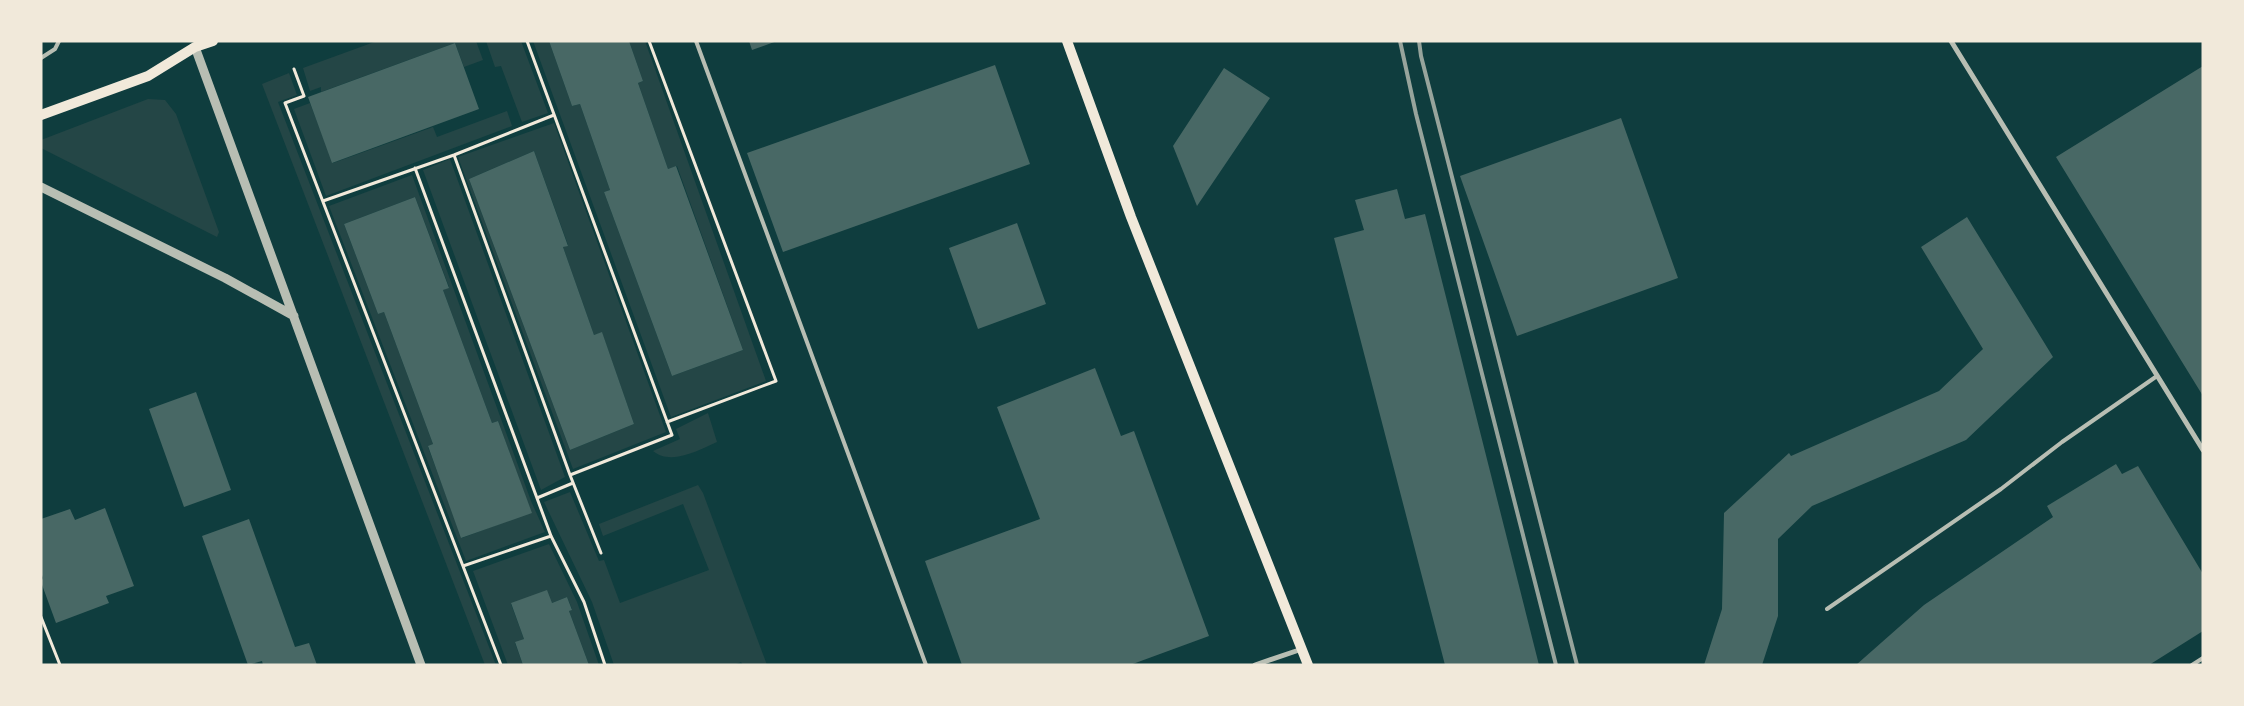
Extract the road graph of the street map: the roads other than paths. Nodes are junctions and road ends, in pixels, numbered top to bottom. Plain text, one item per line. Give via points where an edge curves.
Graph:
1 (58, 41) edge
2 (213, 41) edge
3 (696, 41) edge
4 (1067, 41) edge
5 (1950, 41) edge
6 (194, 44) edge
7 (41, 58) edge
8 (41, 115) edge
9 (41, 187) edge
10 (294, 316) junction
11 (2157, 376) junction
12 (2203, 450) edge
13 (1828, 609) dead end
14 (1302, 649) junction
15 (2203, 658) edge
16 (421, 665) edge
17 (926, 665) edge
18 (1255, 665) edge
19 (1308, 665) edge
20 (2192, 665) edge

1 - 7 lane via 55,49
2 - 6 main road
3 - 17 lane
4 - 14 main road via 1131,217
5 - 11 street
6 - 8 main road via 148,76
6 - 10 street
9 - 10 street
10 - 16 street
11 - 12 street
11 - 13 lane
14 - 18 street
14 - 19 main road
15 - 20 lane

